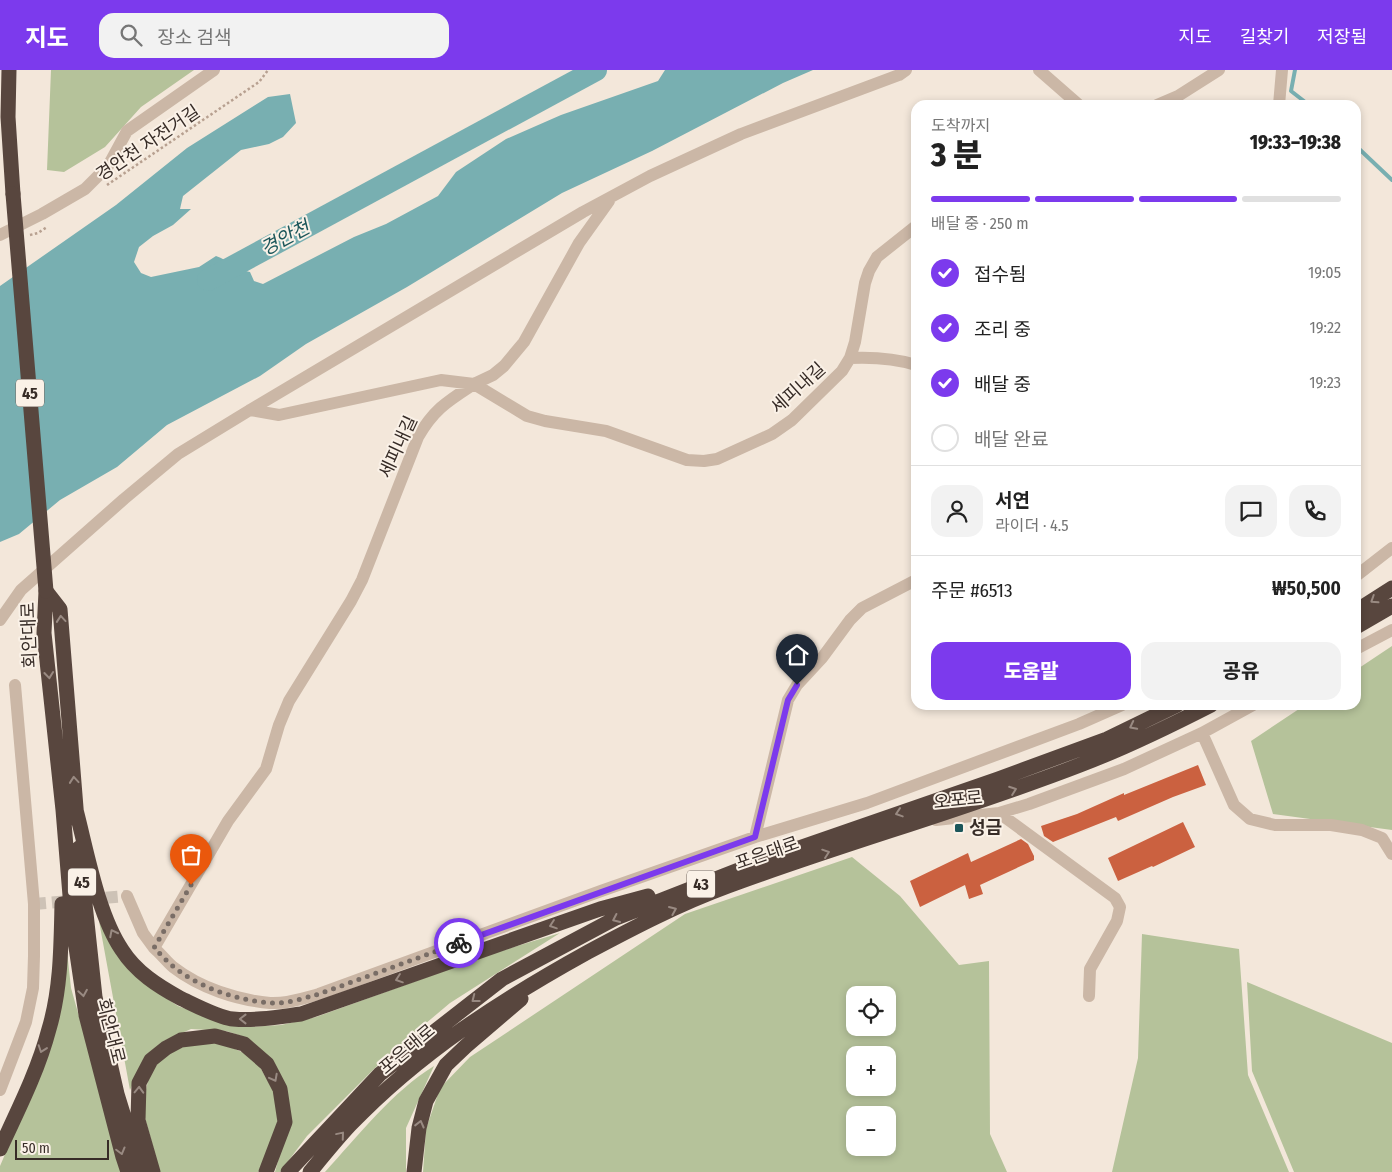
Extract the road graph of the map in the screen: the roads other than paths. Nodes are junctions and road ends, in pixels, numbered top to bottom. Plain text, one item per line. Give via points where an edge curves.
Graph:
1 (9, 70) edge
2 (214, 70) edge
3 (906, 70) edge
4 (1039, 70) edge
5 (1218, 70) edge
6 (1282, 70) edge
7 (1074, 100) edge
8 (1169, 100) edge
9 (1279, 100) edge
10 (611, 197) junction
11 (911, 230) edge
12 (0, 235) edge
13 (850, 358) junction
14 (911, 364) edge
15 (474, 384) junction
16 (250, 410) junction
17 (1392, 548) edge
18 (1361, 572) edge
19 (911, 583) edge
20 (1392, 588) edge
21 (1392, 606) edge
22 (1361, 608) edge
23 (0, 620) edge
24 (1361, 624) edge
25 (1392, 630) edge
26 (1361, 646) edge
27 (15, 685) dead end
28 (1111, 710) edge
29 (1167, 710) edge
30 (1201, 710) edge
31 (1244, 710) edge
32 (1202, 733) junction
33 (70, 810) junction
34 (999, 813) junction
35 (921, 822) junction
36 (755, 837) junction
37 (1387, 839) edge
38 (1392, 854) edge
39 (717, 878) junction
40 (126, 896) dead end
41 (154, 948) junction
42 (552, 972) junction
43 (1089, 996) dead end
44 (0, 1090) edge
45 (0, 1149) edge
46 (128, 1172) edge
47 (141, 1172) edge
48 (153, 1172) edge
49 (266, 1172) edge
50 (288, 1172) edge
51 (310, 1172) edge
52 (414, 1172) edge

1 - 33 highway, 회안대로 / 45, bridge via 8,117 13,194 46,591 44,633
2 - 12 street via 127,131 108,166 85,189
3 - 10 street via 741,134
4 - 7 street
5 - 8 street
6 - 9 street
10 - 15 street via 579,242 524,342 504,366
10 - 16 street
11 - 13 street, 세피내길 via 877,257 869,271
13 - 14 street via 895,359
13 - 15 street, 세피내길 via 842,371 792,420 772,434 717,459 704,461 687,460 606,431 527,416
15 - 16 street via 441,380 279,415
15 - 41 street, 세피내길 via 441,406 427,421 352,602 289,701 266,769 228,821
16 - 23 street via 178,454 124,499 21,590
17 - 18 street
19 - 36 street via 862,608 797,685 788,700
20 -> 22 highway
21 - 24 highway
25 - 26 street
27 - 44 street via 34,904 34,956 26,1022
28 - 36 street via 867,803
29 -> 39 highway, 포은대로 / 43 via 1107,739
35 -> 30 highway, 포은대로 / 43 via 1081,765
31 - 32 street, 오포로
32 - 34 street, 오포로 via 1124,769
32 - 37 street via 1234,805 1250,819 1275,824 1331,825 1362,830
39 -> 33 highway via 600,909 301,1014 231,1019 159,987 135,967 110,927
33 -> 45 highway via 61,962 50,1028 33,1076
33 -> 46 highway, 회안대로 / 45 via 72,920 86,1015
33 - 47 highway, 회안대로 / 45 via 95,996 117,1094
34 - 35 street, 오포로
34 - 43 street via 1115,898 1120,907 1117,921 1090,969
42 -> 35 highway, 포은대로 / 43 via 643,922 727,887
36 - 41 street via 296,1000 271,1003 219,992 196,982
37 - 38 street
39 -> 50 highway, 포은대로 / 43 via 616,918 502,979 380,1074
40 - 41 street via 143,933
51 -> 42 highway, 포은대로 via 349,1126 394,1083 456,1033
52 -> 42 highway via 426,1101 446,1066
48 -> 49 highway via 138,1120 139,1082 152,1060 166,1048 181,1040 215,1036 244,1044 267,1064 280,1089 285,1122

